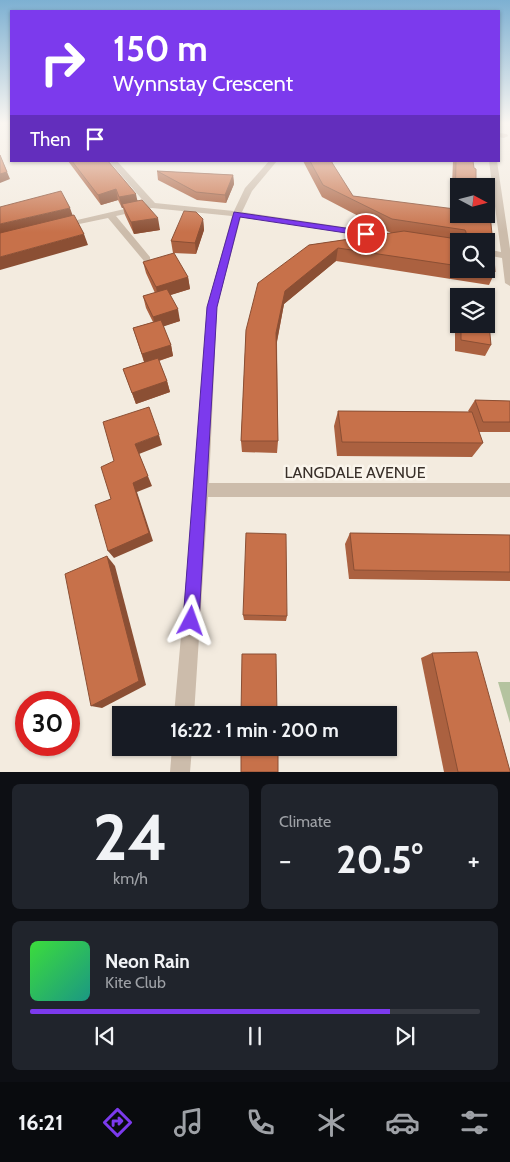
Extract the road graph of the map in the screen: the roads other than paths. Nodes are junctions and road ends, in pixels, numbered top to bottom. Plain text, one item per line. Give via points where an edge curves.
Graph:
1 (114, 162) edge
2 (272, 162) edge
3 (494, 162) edge
4 (152, 205) junction
5 (109, 214) junction
6 (237, 214) junction
7 (54, 228) edge
8 (401, 239) edge
9 (495, 253) edge
10 (508, 255) edge
11 (147, 259) edge
12 (510, 284) edge
13 (201, 490) junction
14 (510, 490) edge
15 (185, 706) edge
16 (181, 756) edge
17 (180, 772) edge

1 - 4 street
2 - 6 street via 248,190
3 - 10 street
4 - 5 street
4 - 6 street
5 - 7 street
5 - 11 street
6 - 8 street
6 - 13 street via 212,307
9 - 10 street
10 - 12 street
13 - 14 street, LANGDALE AVENUE
13 - 15 street
16 - 17 street

